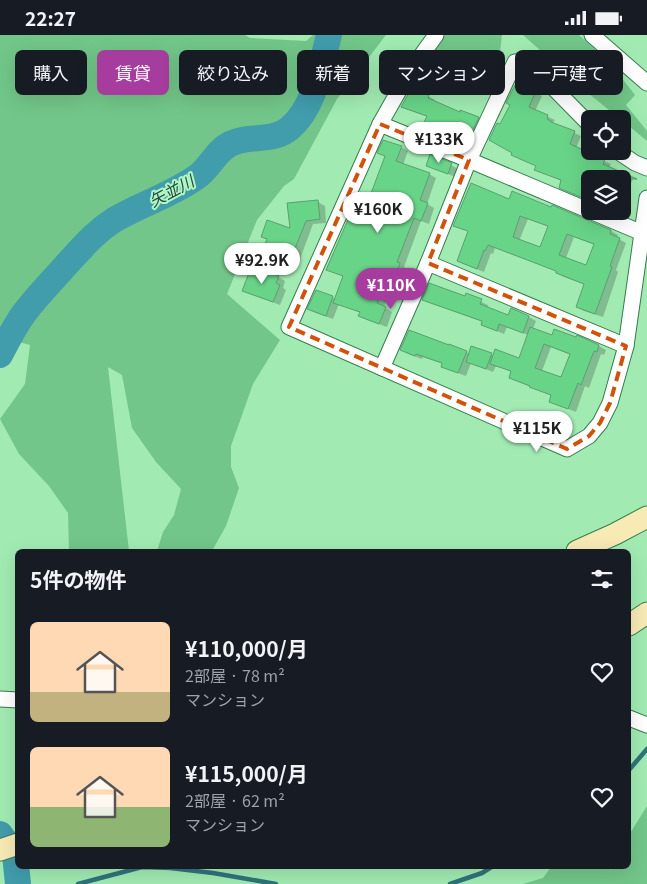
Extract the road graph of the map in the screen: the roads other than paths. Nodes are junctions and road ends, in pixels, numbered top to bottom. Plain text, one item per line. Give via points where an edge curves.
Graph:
1 (436, 35) edge
2 (592, 35) edge
3 (647, 83) edge
4 (581, 116) edge
5 (380, 124) junction
6 (469, 160) junction
7 (630, 160) edge
8 (647, 168) edge
9 (647, 198) edge
10 (581, 207) edge
11 (612, 220) edge
12 (645, 234) edge
13 (428, 263) junction
14 (626, 346) junction
15 (382, 368) junction
16 (647, 517) edge
17 (581, 549) edge
18 (647, 613) edge
19 (631, 624) edge
20 (0, 699) edge
21 (15, 700) edge
22 (631, 718) edge
23 (647, 725) edge
24 (15, 846) edge
25 (0, 850) edge

1 - 5 street via 410,71
2 - 3 street
4 - 6 street via 529,63 515,62
5 - 6 street
5 - 15 street via 290,327
6 - 10 street
6 - 13 street
7 - 8 street
9 - 12 street
11 - 12 street
12 - 14 street
13 - 14 street
13 - 15 street
14 - 15 street via 610,403 600,423 589,436 567,449
16 - 17 street
18 - 19 street
20 - 21 street
22 - 23 street
24 - 25 street

